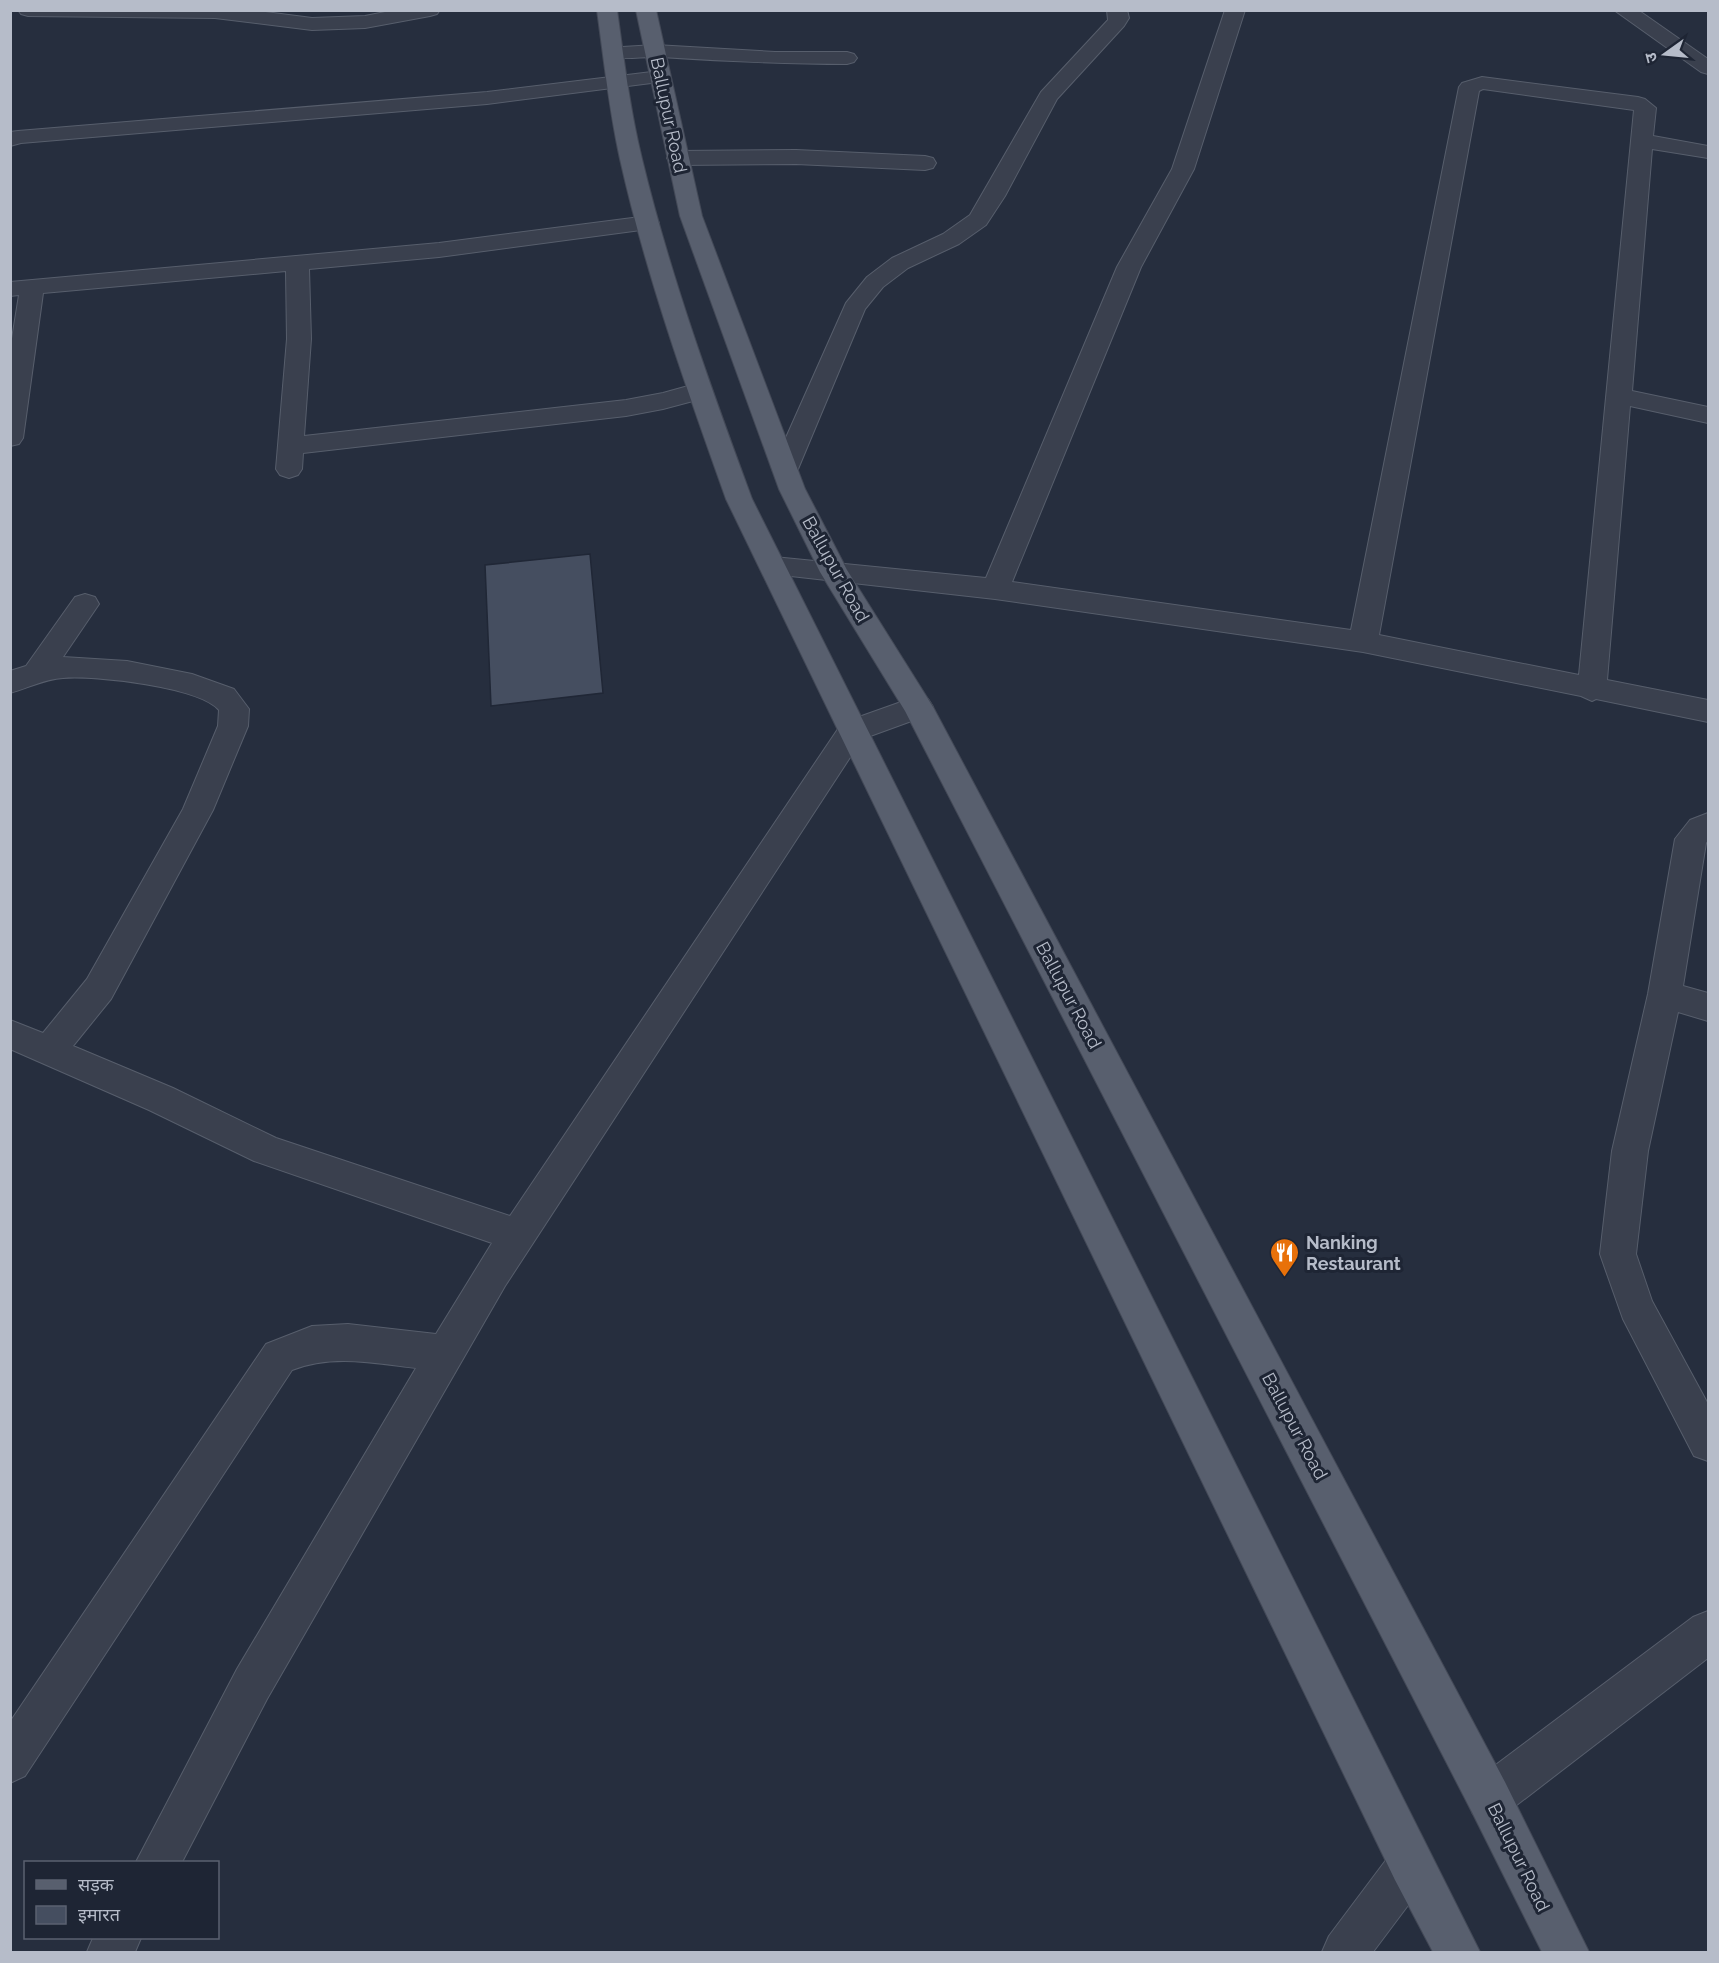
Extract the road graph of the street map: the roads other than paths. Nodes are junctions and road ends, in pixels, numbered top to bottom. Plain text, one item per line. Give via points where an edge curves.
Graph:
1 (28, 10) edge
2 (430, 10) edge
3 (607, 10) edge
4 (646, 10) edge
5 (1117, 10) edge
6 (1235, 10) edge
7 (1624, 10) edge
8 (102, 12) edge
9 (19, 29) dead end
10 (847, 58) dead end
11 (658, 64) junction
12 (614, 67) junction
13 (1708, 68) edge
14 (10, 140) edge
15 (1642, 141) junction
16 (1708, 152) edge
17 (678, 158) junction
18 (925, 163) dead end
19 (648, 223) junction
20 (297, 263) junction
21 (21, 288) edge
22 (699, 392) junction
23 (1619, 396) junction
24 (1708, 415) edge
25 (10, 438) edge
26 (784, 469) junction
27 (774, 566) junction
28 (834, 572) junction
29 (995, 590) junction
30 (85, 604) dead end
31 (1362, 642) junction
32 (37, 672) junction
33 (10, 683) edge
34 (1592, 690) junction
35 (918, 707) junction
36 (1708, 711) edge
37 (852, 731) junction
38 (1708, 825) edge
39 (1665, 994) junction
40 (1708, 1007) edge
41 (10, 1034) edge
42 (49, 1050) junction
43 (518, 1235) junction
44 (446, 1353) junction
45 (1708, 1442) edge
46 (1708, 1632) edge
47 (10, 1761) edge
48 (1490, 1798) junction
49 (159, 1861) edge
50 (1411, 1864) junction
51 (117, 1939) edge
52 (110, 1953) edge
53 (1345, 1953) edge
54 (1457, 1953) edge
55 (1566, 1953) edge

1 - 8 street
2 - 8 street via 365,22 312,24 215,12
3 - 12 main road
4 - 11 main road, Ballupur Road
5 - 26 street via 1117,21 1048,96 978,220 900,263 875,282 854,308
6 - 29 street via 1183,170 1129,267
7 - 13 street
8 - 9 street
10 - 11 street via 731,57
11 - 12 street
11 - 12 street
11 - 17 main road, Ballupur Road
12 - 14 street via 487,98
12 - 19 main road
15 - 16 street
15 - 23 street
15 - 31 street via 1645,108 1638,103 1482,83 1469,87
17 - 18 street via 796,157
17 - 26 main road, Ballupur Road via 691,216
19 - 20 street via 439,250
19 - 22 main road
20 - 21 street
20 - 22 street via 299,339 290,458 679,399
21 - 25 street
22 - 27 main road via 739,499
23 - 24 street
23 - 34 street
26 - 28 main road, Ballupur Road
27 - 28 street
27 - 37 main road
28 - 29 street
28 - 35 main road, Ballupur Road
29 - 31 street
30 - 32 street
31 - 34 street
32 - 33 street
32 - 42 street via 71,667 102,669 186,684 224,696 234,709 233,726 198,810 99,989
34 - 36 street
35 - 37 street
35 - 48 main road, Ballupur Road
37 - 43 street
37 - 50 main road
38 - 39 street via 1691,839
39 - 40 street
39 - 45 street via 1630,1151 1617,1254 1636,1306
41 - 42 street
42 - 43 street via 267,1150
43 - 44 street
44 - 47 street via 348,1342 312,1344 279,1357
44 - 49 street via 252,1684
46 - 48 street
48 - 55 main road, Ballupur Road
50 - 53 street
50 - 54 main road
51 - 52 street

